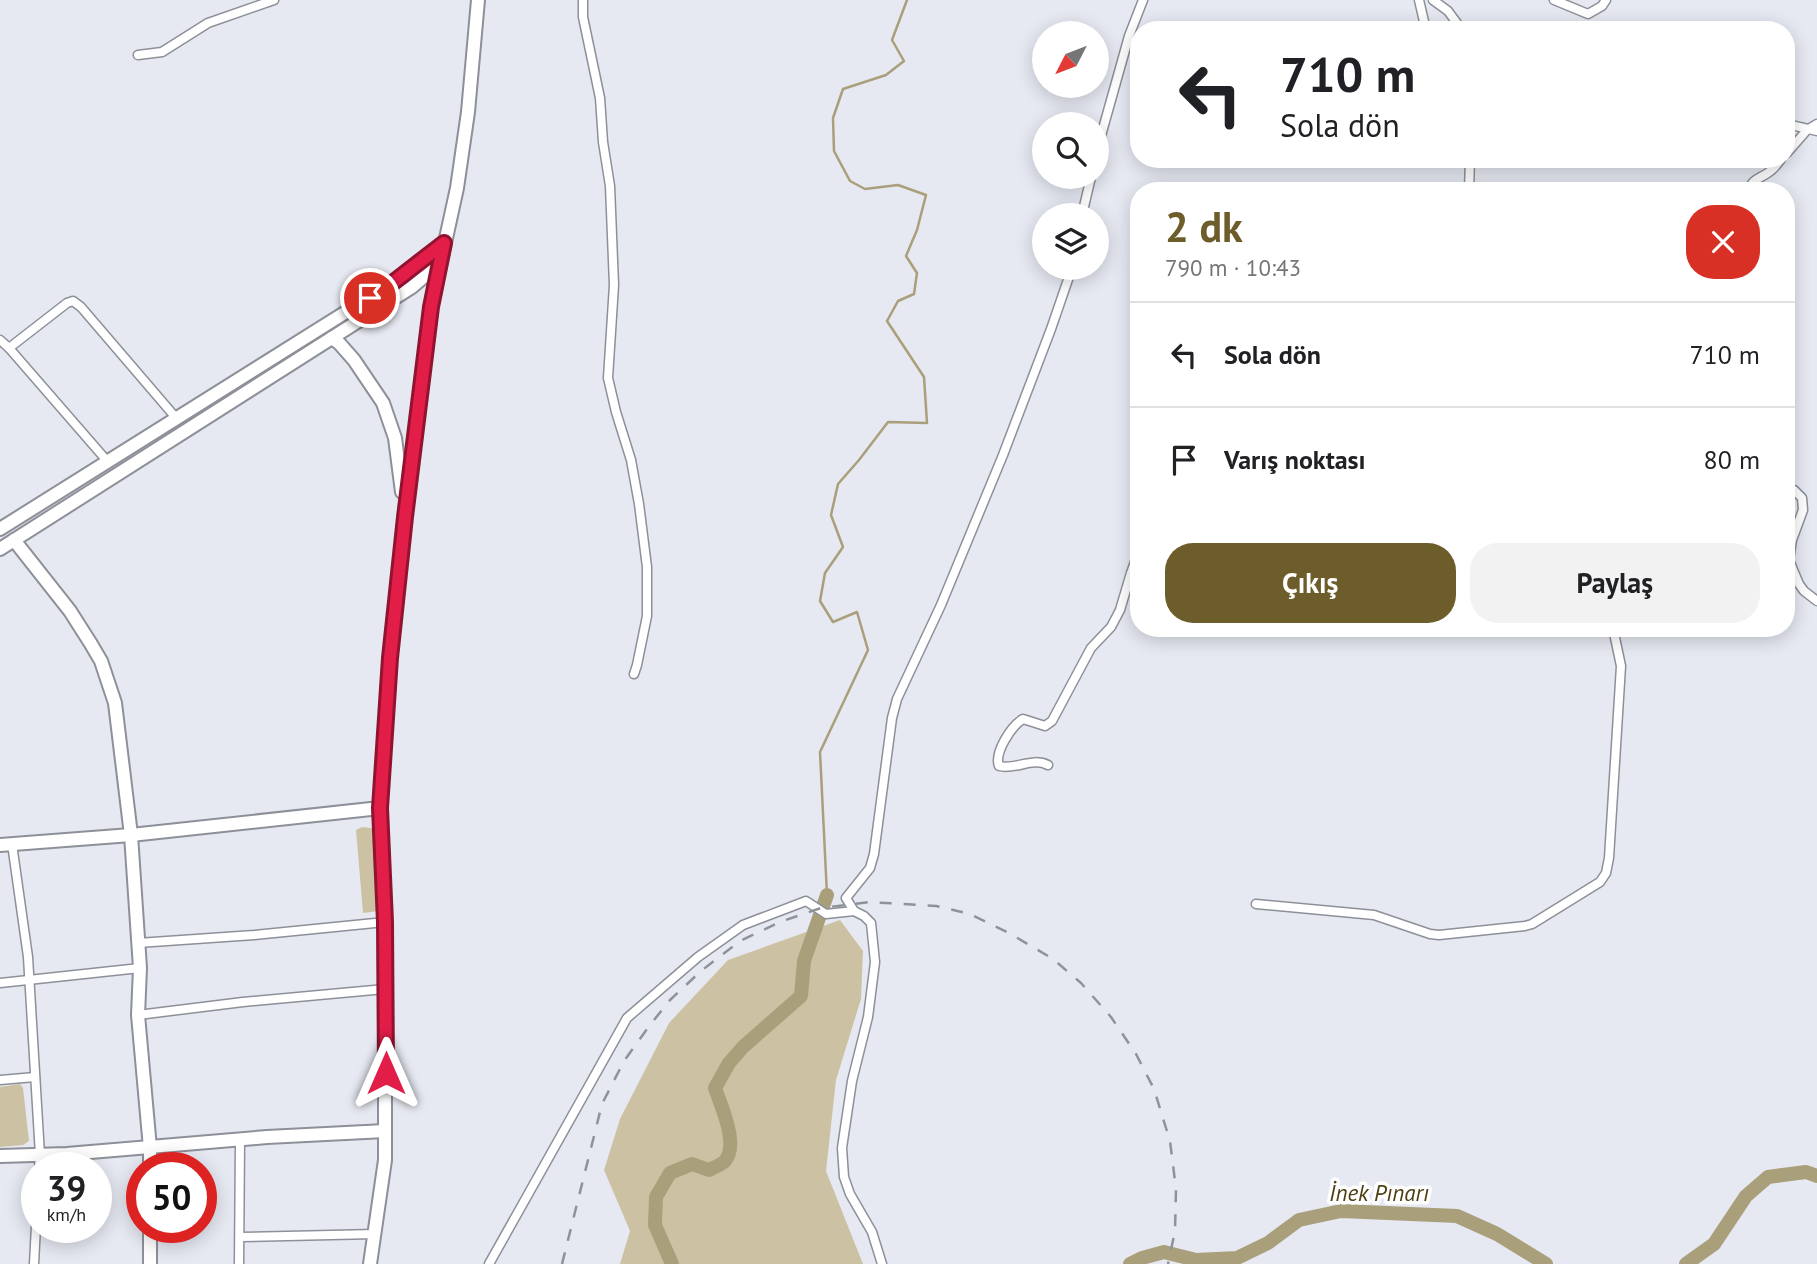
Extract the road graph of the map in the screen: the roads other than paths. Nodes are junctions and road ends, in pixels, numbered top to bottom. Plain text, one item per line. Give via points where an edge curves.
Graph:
1 (274, 0) edge
2 (478, 0) edge
3 (583, 0) edge
4 (1143, 0) edge
5 (1419, 0) edge
6 (1433, 0) edge
7 (1553, 0) edge
8 (1606, 0) edge
9 (1135, 21) edge
10 (1424, 21) edge
11 (1455, 21) edge
12 (1130, 34) edge
13 (138, 55) dead end
14 (1108, 112) edge
15 (1817, 124) edge
16 (1795, 126) edge
17 (1807, 130) junction
18 (1817, 131) edge
19 (1795, 144) edge
20 (1773, 168) edge
21 (1752, 182) edge
22 (444, 243) junction
23 (439, 264) junction
24 (1068, 280) edge
25 (332, 338) junction
26 (0, 340) edge
27 (9, 348) junction
28 (177, 419) junction
29 (107, 462) junction
30 (1795, 491) edge
31 (405, 517) junction
32 (0, 529) edge
33 (1795, 532) edge
34 (14, 540) junction
35 (0, 548) edge
36 (1795, 574) edge
37 (1130, 576) edge
38 (1817, 601) edge
39 (1616, 637) edge
40 (634, 674) dead end
41 (1048, 765) dead end
42 (380, 808) junction
43 (131, 835) junction
44 (6, 845) edge
45 (1256, 904) dead end
46 (854, 911) junction
47 (385, 922) junction
48 (138, 943) junction
49 (140, 968) junction
50 (29, 981) junction
51 (0, 983) edge
52 (386, 989) junction
53 (138, 1015) junction
54 (35, 1077) junction
55 (0, 1080) edge
56 (385, 1131) junction
57 (240, 1140) junction
58 (150, 1148) junction
59 (39, 1152) edge
60 (112, 1152) edge
61 (150, 1152) edge
62 (0, 1156) edge
63 (21, 1159) edge
64 (374, 1234) junction
65 (240, 1237) junction
66 (35, 1243) edge
67 (150, 1243) edge
68 (34, 1264) edge
69 (150, 1264) edge
70 (239, 1264) edge
71 (370, 1264) edge
72 (489, 1264) edge
73 (882, 1264) edge

1 - 13 street via 208,23 162,52
2 - 22 main road via 468,112
3 - 40 street via 610,186 614,285 608,377 631,460 647,567 647,616
4 - 9 street
5 - 10 street
6 - 11 street
7 - 8 street via 1588,14
12 - 14 street
15 - 17 street
16 - 17 street
17 - 18 street
17 - 19 street
20 - 21 street
22 - 23 main road
22 - 28 main road via 386,288
23 - 25 main road via 412,288
23 - 31 main road
24 - 46 street via 1003,456 897,699 874,854 870,868 846,898
25 - 31 main road via 383,402 396,439
25 - 34 main road
26 - 27 street
27 - 28 street via 73,301
27 - 29 street
28 - 29 main road
29 - 32 main road
30 - 33 street via 1802,498 1803,510
31 - 42 main road
34 - 35 main road
34 - 43 main road via 70,611 107,677 115,703
36 - 38 street via 1804,591
37 - 41 street via 1111,627 1091,648 1052,721 1045,726 1023,719 1017,723 997,760 1005,768 1040,761
39 - 45 street via 1621,666 1609,858 1600,882 1532,924 1439,935 1374,915
42 - 43 main road
42 - 47 main road
43 - 44 main road
43 - 48 main road
44 - 50 street
46 - 72 street via 826,914 806,901 743,925 627,1018
46 - 73 street via 871,923 875,962 842,1147 844,1177 872,1232
47 - 48 street
47 - 52 main road
48 - 49 main road
49 - 50 street
49 - 53 main road
50 - 51 street
50 - 54 street
52 - 53 street
52 - 56 main road
53 - 58 main road
54 - 55 street
54 - 59 street
56 - 57 main road
56 - 64 main road
57 - 58 main road
57 - 65 street
58 - 60 main road
58 - 61 main road
62 - 63 main road
64 - 65 street
64 - 71 main road
65 - 70 street
66 - 68 street
67 - 69 main road

